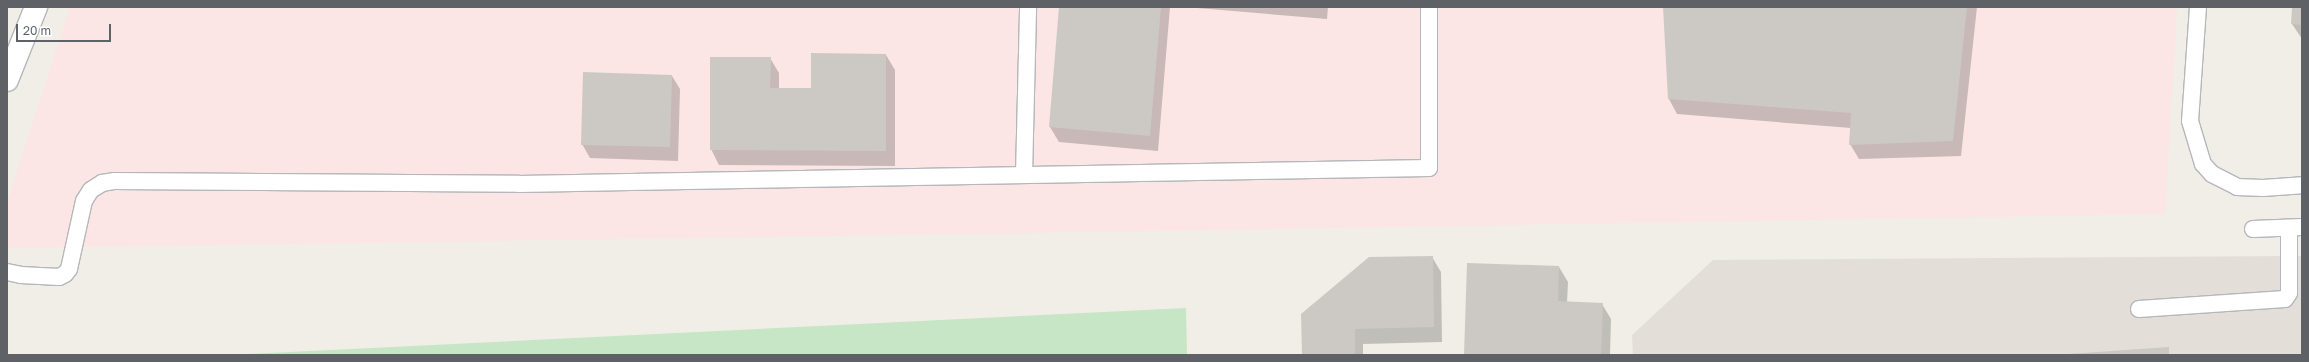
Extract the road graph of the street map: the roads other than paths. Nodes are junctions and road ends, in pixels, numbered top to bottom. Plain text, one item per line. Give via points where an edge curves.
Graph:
1 (36, 7) edge
2 (1028, 7) edge
3 (1429, 7) edge
4 (2198, 7) edge
5 (7, 80) edge
6 (1024, 175) junction
7 (2302, 185) edge
8 (2296, 228) edge
9 (2253, 229) dead end
10 (7, 272) edge
11 (2138, 309) dead end

1 - 5 street
2 - 6 lane
3 - 6 lane via 1429,168
4 - 7 lane via 2190,121 2203,164 2212,174 2237,187
6 - 10 lane via 519,184 115,181 102,183 91,190 84,200 69,269 65,274 59,277
8 - 9 lane
8 - 11 lane via 2289,292 2285,299

